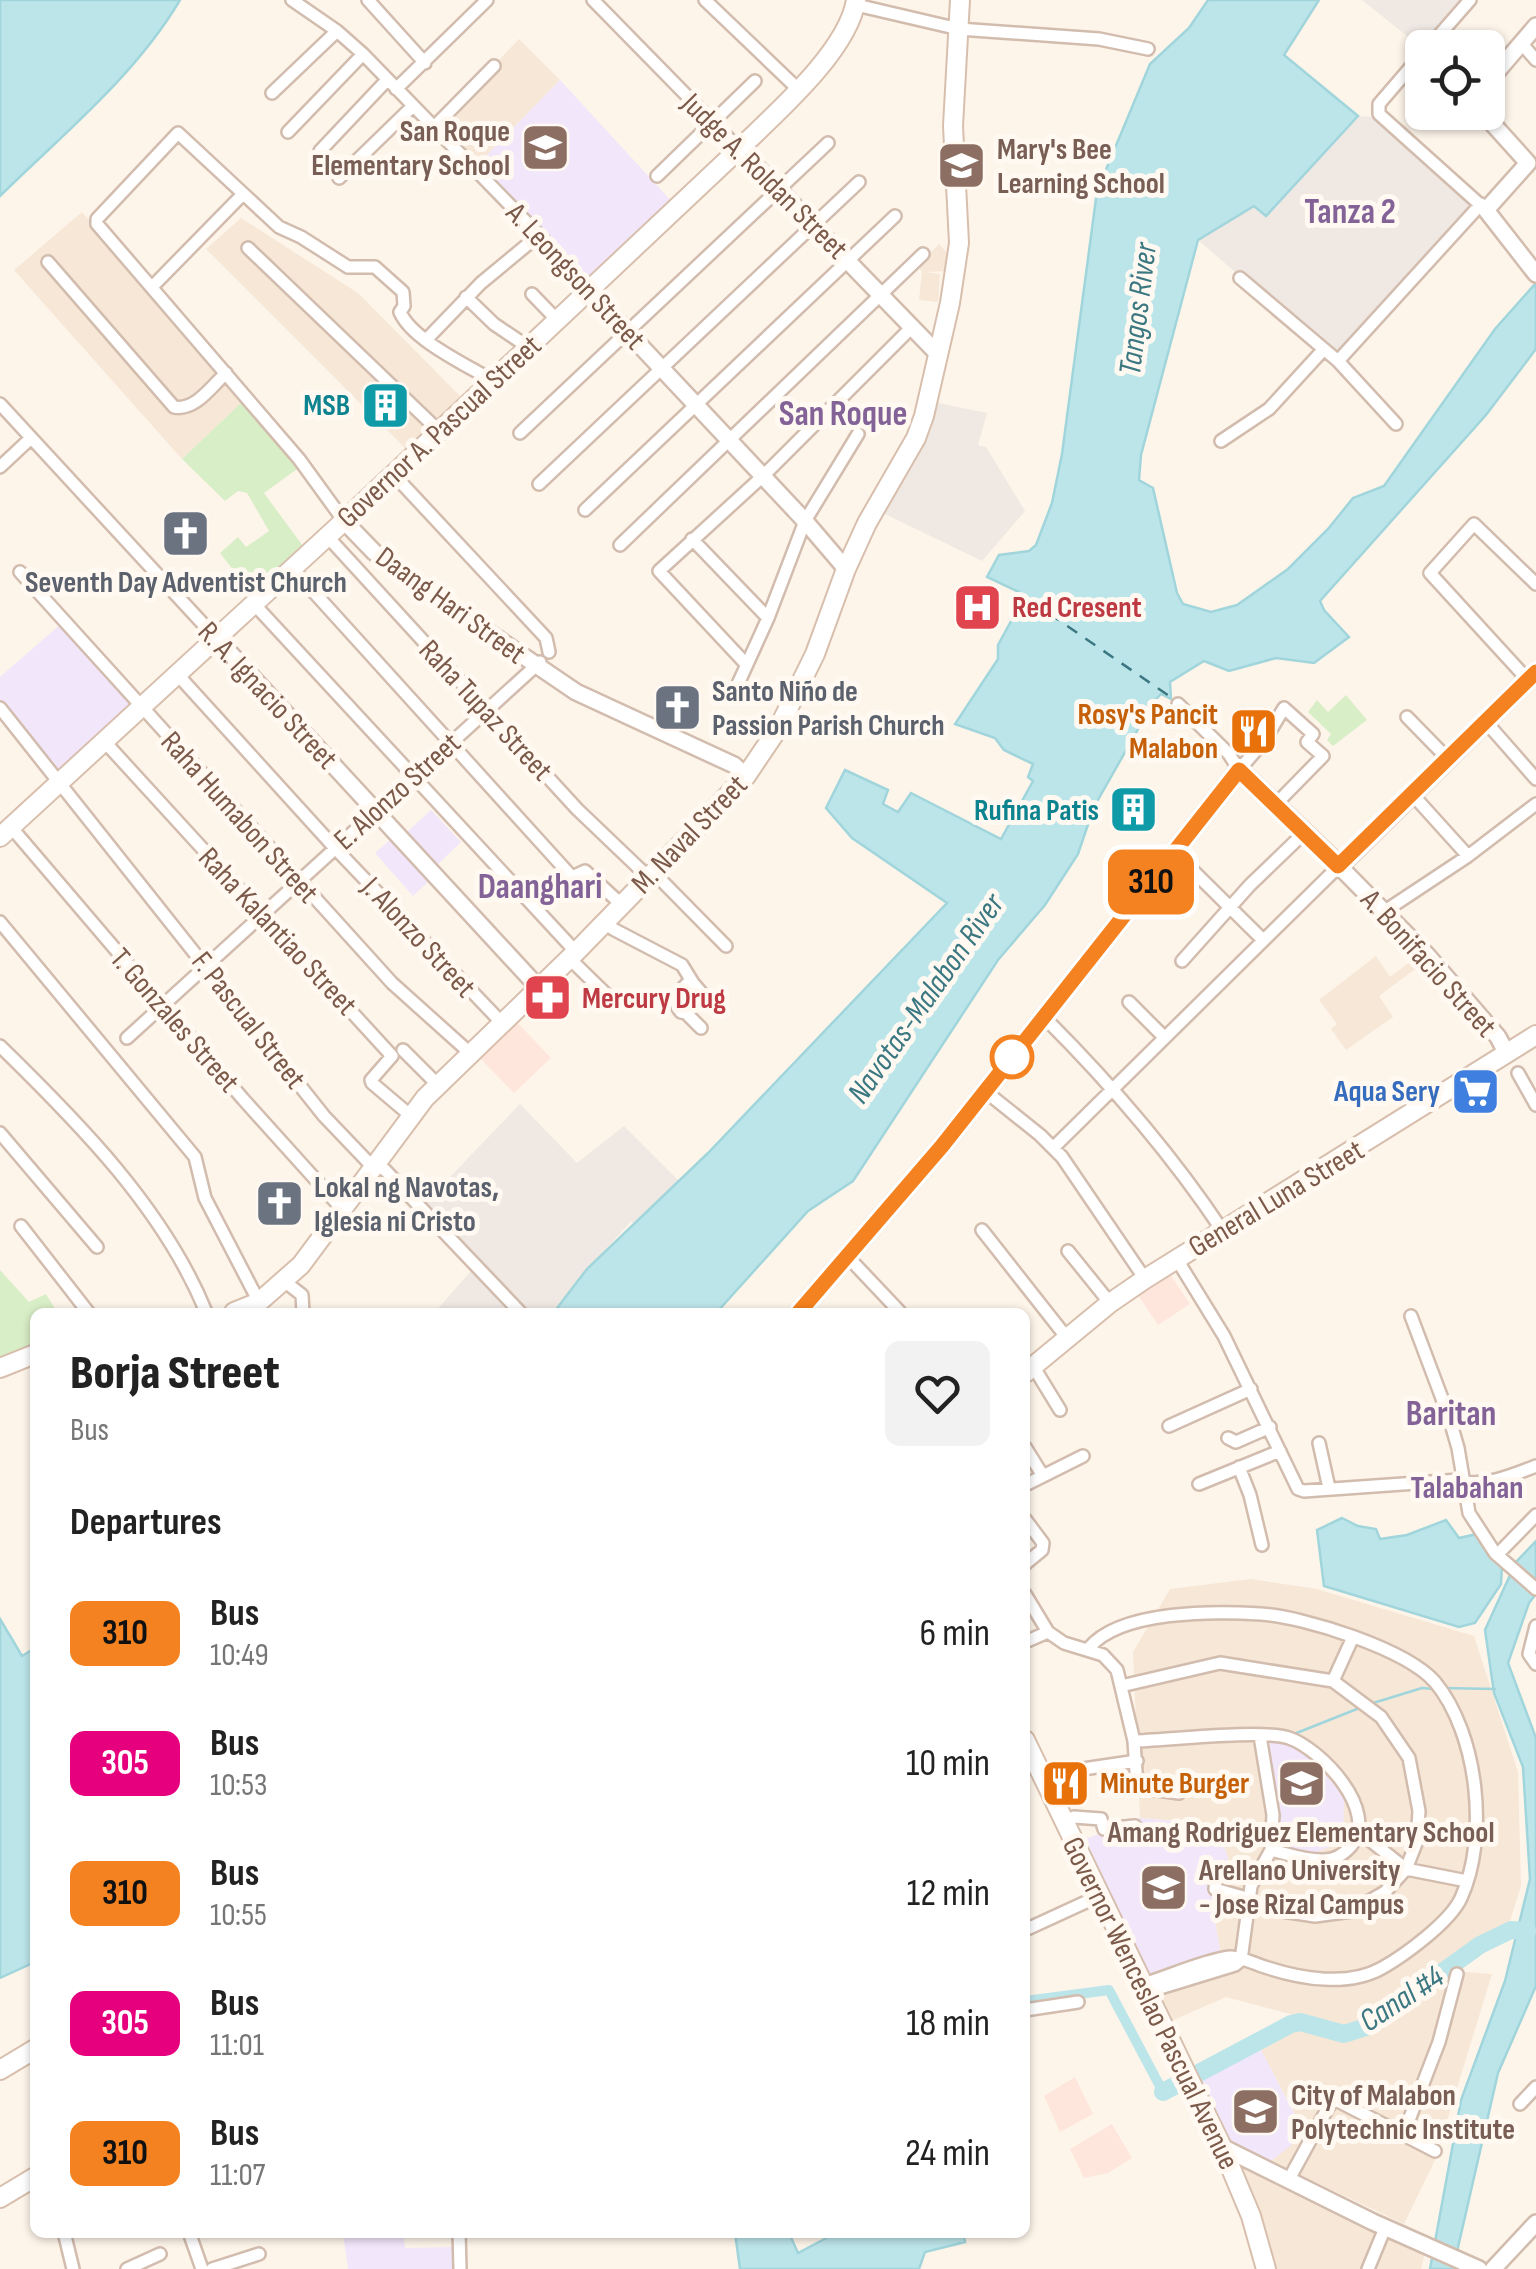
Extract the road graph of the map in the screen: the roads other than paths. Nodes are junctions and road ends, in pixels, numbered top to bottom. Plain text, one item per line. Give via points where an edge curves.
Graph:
1 (292, 0) edge
2 (368, 0) edge
3 (487, 0) edge
4 (593, 0) edge
5 (705, 0) edge
6 (960, 0) edge
7 (1470, 0) edge
8 (856, 3) edge
9 (1536, 26) edge
10 (958, 30) junction
11 (1444, 30) edge
12 (337, 31) junction
13 (1520, 43) junction
14 (1148, 49) dead end
15 (362, 54) junction
16 (1536, 60) edge
17 (1505, 61) edge
18 (425, 62) junction
19 (494, 66) dead end
20 (1405, 73) edge
21 (755, 81) dead end
22 (392, 85) junction
23 (799, 90) junction
24 (272, 93) dead end
25 (413, 106) junction
26 (712, 121) junction
27 (434, 127) junction
28 (1498, 130) edge
29 (288, 132) dead end
30 (828, 143) dead end
31 (740, 149) junction
32 (320, 152) dead end
33 (1532, 167) edge
34 (657, 176) dead end
35 (339, 178) dead end
36 (859, 182) dead end
37 (780, 190) junction
38 (242, 195) junction
39 (1483, 207) junction
40 (895, 216) dead end
41 (815, 226) junction
42 (539, 234) junction
43 (248, 248) dead end
44 (923, 254) dead end
45 (849, 261) junction
46 (48, 262) dead end
47 (1535, 273) edge
48 (1240, 278) dead end
49 (153, 286) junction
50 (588, 290) junction
51 (532, 294) dead end
52 (882, 295) junction
53 (466, 297) junction
54 (557, 320) junction
55 (913, 326) junction
56 (629, 333) junction
57 (426, 340) junction
58 (528, 346) junction
59 (1324, 349) junction
60 (936, 352) junction
61 (1338, 361) junction
62 (664, 370) junction
63 (226, 373) junction
64 (493, 381) junction
65 (0, 404) edge
66 (695, 404) junction
67 (1396, 424) dead end
68 (439, 431) junction
69 (520, 432) dead end
70 (858, 434) dead end
71 (32, 438) junction
72 (729, 440) junction
73 (1221, 441) dead end
74 (0, 467) edge
75 (394, 475) junction
76 (762, 476) junction
77 (539, 484) dead end
78 (585, 510) dead end
79 (344, 521) junction
80 (804, 521) junction
81 (327, 536) junction
82 (692, 539) junction
83 (620, 545) dead end
84 (292, 568) junction
85 (846, 569) junction
86 (20, 572) dead end
87 (1536, 584) edge
88 (254, 604) junction
89 (768, 618) junction
90 (216, 638) junction
91 (542, 660) junction
92 (746, 664) junction
93 (177, 674) junction
94 (1532, 676) edge
95 (738, 684) dead end
96 (1178, 704) dead end
97 (0, 708) edge
98 (140, 708) junction
99 (487, 710) junction
100 (1407, 717) dead end
101 (1486, 722) junction
102 (104, 741) junction
103 (450, 743) junction
104 (1448, 759) junction
105 (1239, 770) junction
106 (414, 776) junction
107 (746, 776) junction
108 (1536, 779) edge
109 (60, 782) junction
110 (1412, 794) junction
111 (1536, 804) edge
112 (1275, 805) junction
113 (376, 812) junction
114 (6, 832) edge
115 (1304, 833) junction
116 (335, 848) junction
117 (1174, 852) junction
118 (1468, 856) junction
119 (1338, 866) junction
120 (651, 876) junction
121 (299, 882) junction
122 (621, 904) junction
123 (1231, 906) junction
124 (1385, 910) junction
125 (262, 914) junction
126 (605, 921) junction
127 (0, 922) edge
128 (1262, 939) junction
129 (726, 946) dead end
130 (572, 955) junction
131 (1182, 960) dead end
132 (206, 965) junction
133 (691, 980) junction
134 (537, 986) junction
135 (614, 1002) dead end
136 (1130, 1002) dead end
137 (711, 1004) dead end
138 (162, 1005) junction
139 (1044, 1017) junction
140 (501, 1022) junction
141 (701, 1028) dead end
142 (1536, 1034) edge
143 (1164, 1036) junction
144 (127, 1038) dead end
145 (0, 1046) edge
146 (403, 1050) dead end
147 (470, 1052) junction
148 (1508, 1056) junction
149 (1518, 1073) dead end
150 (438, 1085) junction
151 (1112, 1086) junction
152 (986, 1091) junction
153 (1536, 1106) edge
154 (411, 1116) junction
155 (0, 1133) edge
156 (1053, 1148) junction
157 (376, 1165) junction
158 (343, 1210) junction
159 (21, 1226) dead end
160 (982, 1230) dead end
161 (1222, 1230) junction
162 (98, 1247) dead end
163 (1068, 1250) dead end
164 (848, 1257) junction
165 (1176, 1258) junction
166 (1145, 1278) junction
167 (284, 1281) junction
168 (259, 1302) junction
169 (1110, 1303) junction
170 (85, 1308) edge
171 (204, 1308) edge
172 (244, 1308) edge
173 (303, 1308) edge
174 (516, 1308) edge
175 (803, 1308) edge
176 (896, 1308) edge
177 (1411, 1316) dead end
178 (1067, 1338) junction
179 (30, 1356) edge
180 (0, 1368) edge
181 (1030, 1368) edge
182 (1030, 1370) edge
183 (1251, 1389) junction
184 (1060, 1410) dead end
185 (1168, 1426) dead end
186 (1270, 1427) junction
187 (1228, 1438) dead end
188 (1319, 1443) dead end
189 (1280, 1451) junction
190 (1030, 1454) edge
191 (1083, 1456) dead end
192 (1536, 1466) edge
193 (1239, 1468) junction
194 (1043, 1476) junction
195 (1030, 1482) edge
196 (1464, 1482) junction
197 (1199, 1484) dead end
198 (1328, 1488) junction
199 (1536, 1515) edge
200 (1030, 1525) edge
201 (1262, 1545) dead end
202 (1497, 1555) junction
203 (1030, 1560) edge
204 (1536, 1589) edge
205 (1030, 1602) edge
206 (1536, 1626) edge
207 (1048, 1632) junction
208 (1353, 1637) junction
209 (1030, 1640) edge
210 (1089, 1648) junction
211 (1536, 1664) edge
212 (1333, 1680) junction
213 (1122, 1686) junction
214 (1260, 1736) junction
215 (1137, 1741) junction
216 (1030, 1751) edge
217 (1137, 1761) junction
218 (1083, 1769) dead end
219 (1179, 1792) dead end
220 (1064, 1822) junction
221 (1134, 1826) dead end
222 (1357, 1830) junction
223 (1271, 1850) junction
224 (1406, 1869) junction
225 (1216, 1880) dead end
226 (1467, 1881) junction
227 (1100, 1896) junction
228 (1250, 1902) junction
229 (1030, 1928) edge
230 (1241, 1960) junction
231 (1457, 1974) dead end
232 (1145, 1988) junction
233 (1078, 2002) dead end
234 (1030, 2009) edge
235 (30, 2052) edge
236 (0, 2070) edge
237 (1536, 2088) edge
238 (1520, 2104) dead end
239 (1404, 2134) junction
240 (1222, 2147) junction
241 (1435, 2150) dead end
242 (30, 2180) edge
243 (1288, 2180) junction
244 (0, 2198) edge
245 (1536, 2222) edge
246 (1386, 2228) junction
247 (65, 2238) edge
248 (191, 2238) edge
249 (458, 2238) edge
250 (160, 2254) dead end
251 (259, 2254) dead end
252 (1474, 2268) edge
253 (72, 2269) edge
254 (128, 2269) edge
255 (202, 2269) edge
256 (212, 2269) edge
257 (460, 2269) edge
258 (1266, 2269) edge
259 (1368, 2269) edge
260 (1493, 2269) edge

1 - 12 street, A. Leongson Street
2 - 18 street
3 - 18 street
4 - 26 street, Judge A. Roldan Street
5 - 23 street
6 - 10 main road, M. Naval Street
7 - 11 street
8 - 10 street
8 - 23 main road, Governor A. Pascual Street via 832,52
9 - 13 street
10 - 14 street
10 - 60 main road, M. Naval Street via 953,137 959,242
12 - 15 street, A. Leongson Street
12 - 24 street
13 - 16 street
13 - 17 street
15 - 22 street, A. Leongson Street
15 - 29 street
18 - 22 street
19 - 27 street
20 - 39 street via 1378,104 1378,114
21 - 26 street
22 - 25 street, A. Leongson Street
22 - 32 street
23 - 31 main road, Governor A. Pascual Street
25 - 27 street, A. Leongson Street
25 - 35 street
26 - 31 street, Judge A. Roldan Street
26 - 34 street
27 - 42 street, A. Leongson Street
28 - 33 street
30 - 37 street
31 - 37 street, Judge A. Roldan Street
31 - 50 main road, Governor A. Pascual Street
33 - 39 street
36 - 41 street
37 - 41 street, Judge A. Roldan Street
37 - 56 street
38 - 49 street
38 - 49 street, Daang Hari Street via 178,133 97,219
38 - 57 street via 279,227 348,268 375,266 403,292 401,316
39 - 47 street
39 - 61 street
40 - 45 street
41 - 45 street, Judge A. Roldan Street
41 - 62 street
42 - 50 street, A. Leongson Street
42 - 53 street
43 - 68 street
44 - 52 street
45 - 52 street, Judge A. Roldan Street
45 - 66 street
46 - 63 street via 174,407 194,403
48 - 59 street
49 - 63 street, Daang Hari Street
50 - 54 main road, Governor A. Pascual Street
50 - 56 street, A. Leongson Street
51 - 54 street
52 - 55 street, Judge A. Roldan Street
52 - 72 street
53 - 57 street
53 - 58 street
54 - 58 main road, Governor A. Pascual Street
55 - 60 street, Judge A. Roldan Street
55 - 76 street
56 - 62 street, A. Leongson Street
56 - 69 street
57 - 64 street
58 - 64 main road, Governor A. Pascual Street
59 - 61 street
59 - 73 street via 1269,409
60 - 85 main road, M. Naval Street via 916,438
61 - 67 street
62 - 66 street, A. Leongson Street
62 - 77 street
63 - 79 street, Daang Hari Street
64 - 68 main road, Governor A. Pascual Street
65 - 71 street, R. A. Ignacio Street
66 - 72 street, A. Leongson Street
66 - 78 street
68 - 75 main road, Governor A. Pascual Street
70 - 80 street
71 - 74 street
71 - 90 street, R. A. Ignacio Street
72 - 76 street, A. Leongson Street
72 - 83 street
75 - 79 main road, Governor A. Pascual Street
75 - 91 street via 546,638
76 - 80 street, A. Leongson Street
76 - 82 street
79 - 81 main road, Governor A. Pascual Street
79 - 91 street, Daang Hari Street via 406,577
80 - 85 street, A. Leongson Street
80 - 89 street
81 - 84 main road, Governor A. Pascual Street
81 - 99 street, Raha Tupaz Street
82 - 89 street
82 - 92 street via 659,571
84 - 88 main road, Governor A. Pascual Street
84 - 103 street
85 - 107 main road, M. Naval Street via 815,654
86 - 98 street, Raha Humabon Street
87 - 94 street via 1474,524 1430,573
88 - 90 main road, Governor A. Pascual Street
88 - 106 street
89 - 92 street
90 - 93 main road, Governor A. Pascual Street
90 - 113 street, R. A. Ignacio Street
91 - 99 street, E. Alonzo Street
91 - 107 street, Daang Hari Street via 576,692
92 - 95 street
93 - 98 main road, Governor A. Pascual Street
93 - 116 street, J. Alonzo Street
94 - 101 main road
96 - 105 street, A. Bonifacio Street
97 - 109 street, F. Pascual Street
98 - 102 main road, Governor A. Pascual Street
98 - 121 street, Raha Humabon Street
99 - 103 street, E. Alonzo Street
99 - 120 street, Raha Tupaz Street via 577,809
100 - 104 street
101 - 104 main road
101 - 108 street
102 - 109 main road, Governor A. Pascual Street
102 - 125 street, Raha Kalantiao Street
103 - 106 street, E. Alonzo Street
103 - 122 street via 572,878 585,871
104 - 110 main road
105 - 112 main road, A. Bonifacio Street
105 - 112 street via 1284,708 1313,734 1307,742 1323,756
105 - 117 main road
106 - 113 street, E. Alonzo Street
106 - 130 street
107 - 120 main road, M. Naval Street
109 - 114 main road, Governor A. Pascual Street
109 - 132 street, F. Pascual Street
110 - 118 street
110 - 119 main road
111 - 118 street
112 - 115 main road, A. Bonifacio Street
113 - 116 street, E. Alonzo Street
113 - 134 street, R. A. Ignacio Street
114 - 138 street, T. Gonzales Street
115 - 119 main road, A. Bonifacio Street
115 - 123 street
116 - 121 street, E. Alonzo Street
116 - 140 street, J. Alonzo Street
117 - 123 street
117 - 139 main road
118 - 124 street
119 - 124 street, A. Bonifacio Street
119 - 128 street
120 - 122 main road, M. Naval Street
120 - 129 street, Raha Tupaz Street
121 - 125 street, E. Alonzo Street
121 - 147 street, Raha Humabon Street via 392,982
122 - 126 main road, M. Naval Street
123 - 128 street
123 - 131 street
124 - 148 street, A. Bonifacio Street
125 - 132 street, E. Alonzo Street
125 - 154 street, Raha Kalantiao Street via 392,1056 372,1083
126 - 130 main road, M. Naval Street
126 - 133 street via 682,965
127 - 168 street via 195,1157 205,1198
128 - 143 street
130 - 134 main road, M. Naval Street
130 - 135 street
132 - 138 street, E. Alonzo Street
132 - 157 street, F. Pascual Street via 324,1116
133 - 137 street
133 - 141 street via 676,1004
134 - 140 main road, M. Naval Street
136 - 143 street
138 - 144 street, E. Alonzo Street
138 - 158 street, T. Gonzales Street
139 - 151 street
139 - 152 main road
140 - 147 main road, M. Naval Street
142 - 148 main road, General Luna Street
143 - 151 street
145 - 171 street via 133,1191
146 - 150 street
147 - 150 main road, M. Naval Street
148 - 161 main road, General Luna Street
149 - 153 street
150 - 154 main road, M. Naval Street
151 - 156 street
151 - 161 street
152 - 156 street
152 - 164 main road
154 - 157 main road, M. Naval Street
155 - 162 street
156 - 166 street
157 - 158 main road, M. Naval Street
157 - 174 street, F. Pascual Street
158 - 167 main road, M. Naval Street
159 - 170 street
160 - 178 street
161 - 165 main road, General Luna Street
163 - 169 street
164 - 175 main road
164 - 176 street
165 - 166 main road, General Luna Street
165 - 183 street
166 - 169 main road, General Luna Street
167 - 168 main road, M. Naval Street
167 - 173 street via 302,1295
168 - 172 main road, M. Naval Street
169 - 178 main road, General Luna Street
177 - 196 street via 1449,1417
178 - 181 main road, General Luna Street
179 - 180 main road
182 - 184 street
183 - 185 street
183 - 186 street
186 - 187 street via 1236,1442
186 - 189 street
188 - 198 street
189 - 193 street
189 - 198 street via 1294,1484 1304,1491
190 - 194 street
191 - 194 street
192 - 196 street
193 - 197 street
193 - 201 street
194 - 195 street
196 - 198 street
196 - 202 street via 1469,1513
199 - 202 street
200 - 203 street via 1043,1543
202 - 204 street
205 - 207 street
206 - 211 street via 1529,1654
207 - 209 street
207 - 210 street
208 - 210 street via 1264,1614 1199,1615 1134,1622 1108,1630
208 - 212 street
208 - 226 street via 1392,1652 1433,1680 1454,1712 1473,1766 1476,1827
210 - 213 street via 1109,1659
212 - 213 street via 1220,1663
212 - 224 street via 1381,1717 1410,1758 1419,1811
213 - 215 street
214 - 215 street
214 - 222 street via 1285,1736 1324,1758 1351,1794
214 - 223 street via 1273,1815
215 - 217 street
216 - 220 main road, Governor Wenceslao Pascual Avenue
217 - 218 street
217 - 219 street via 1137,1787
220 - 221 street via 1074,1817 1101,1819 1104,1829
220 - 227 main road, Governor Wenceslao Pascual Avenue
222 - 223 street via 1349,1848 1327,1860
222 - 224 street
223 - 228 street via 1250,1886
224 - 226 street
224 - 228 street via 1385,1892 1352,1911 1315,1916
225 - 228 street via 1215,1889
226 - 230 street via 1444,1920 1364,1976 1289,1975
227 - 229 street
227 - 232 main road, Governor Wenceslao Pascual Avenue
228 - 230 street
230 - 232 street via 1233,1956
231 - 239 street
232 - 240 main road, Governor Wenceslao Pascual Avenue
233 - 234 street
235 - 236 main road
237 - 238 street
239 - 241 street
239 - 243 street via 1336,2100
240 - 243 street
240 - 258 main road, Governor Wenceslao Pascual Avenue
242 - 244 main road
243 - 246 street
245 - 260 street
246 - 252 street
246 - 259 street
247 - 253 street
248 - 255 street
249 - 257 street
250 - 254 street
251 - 256 street

